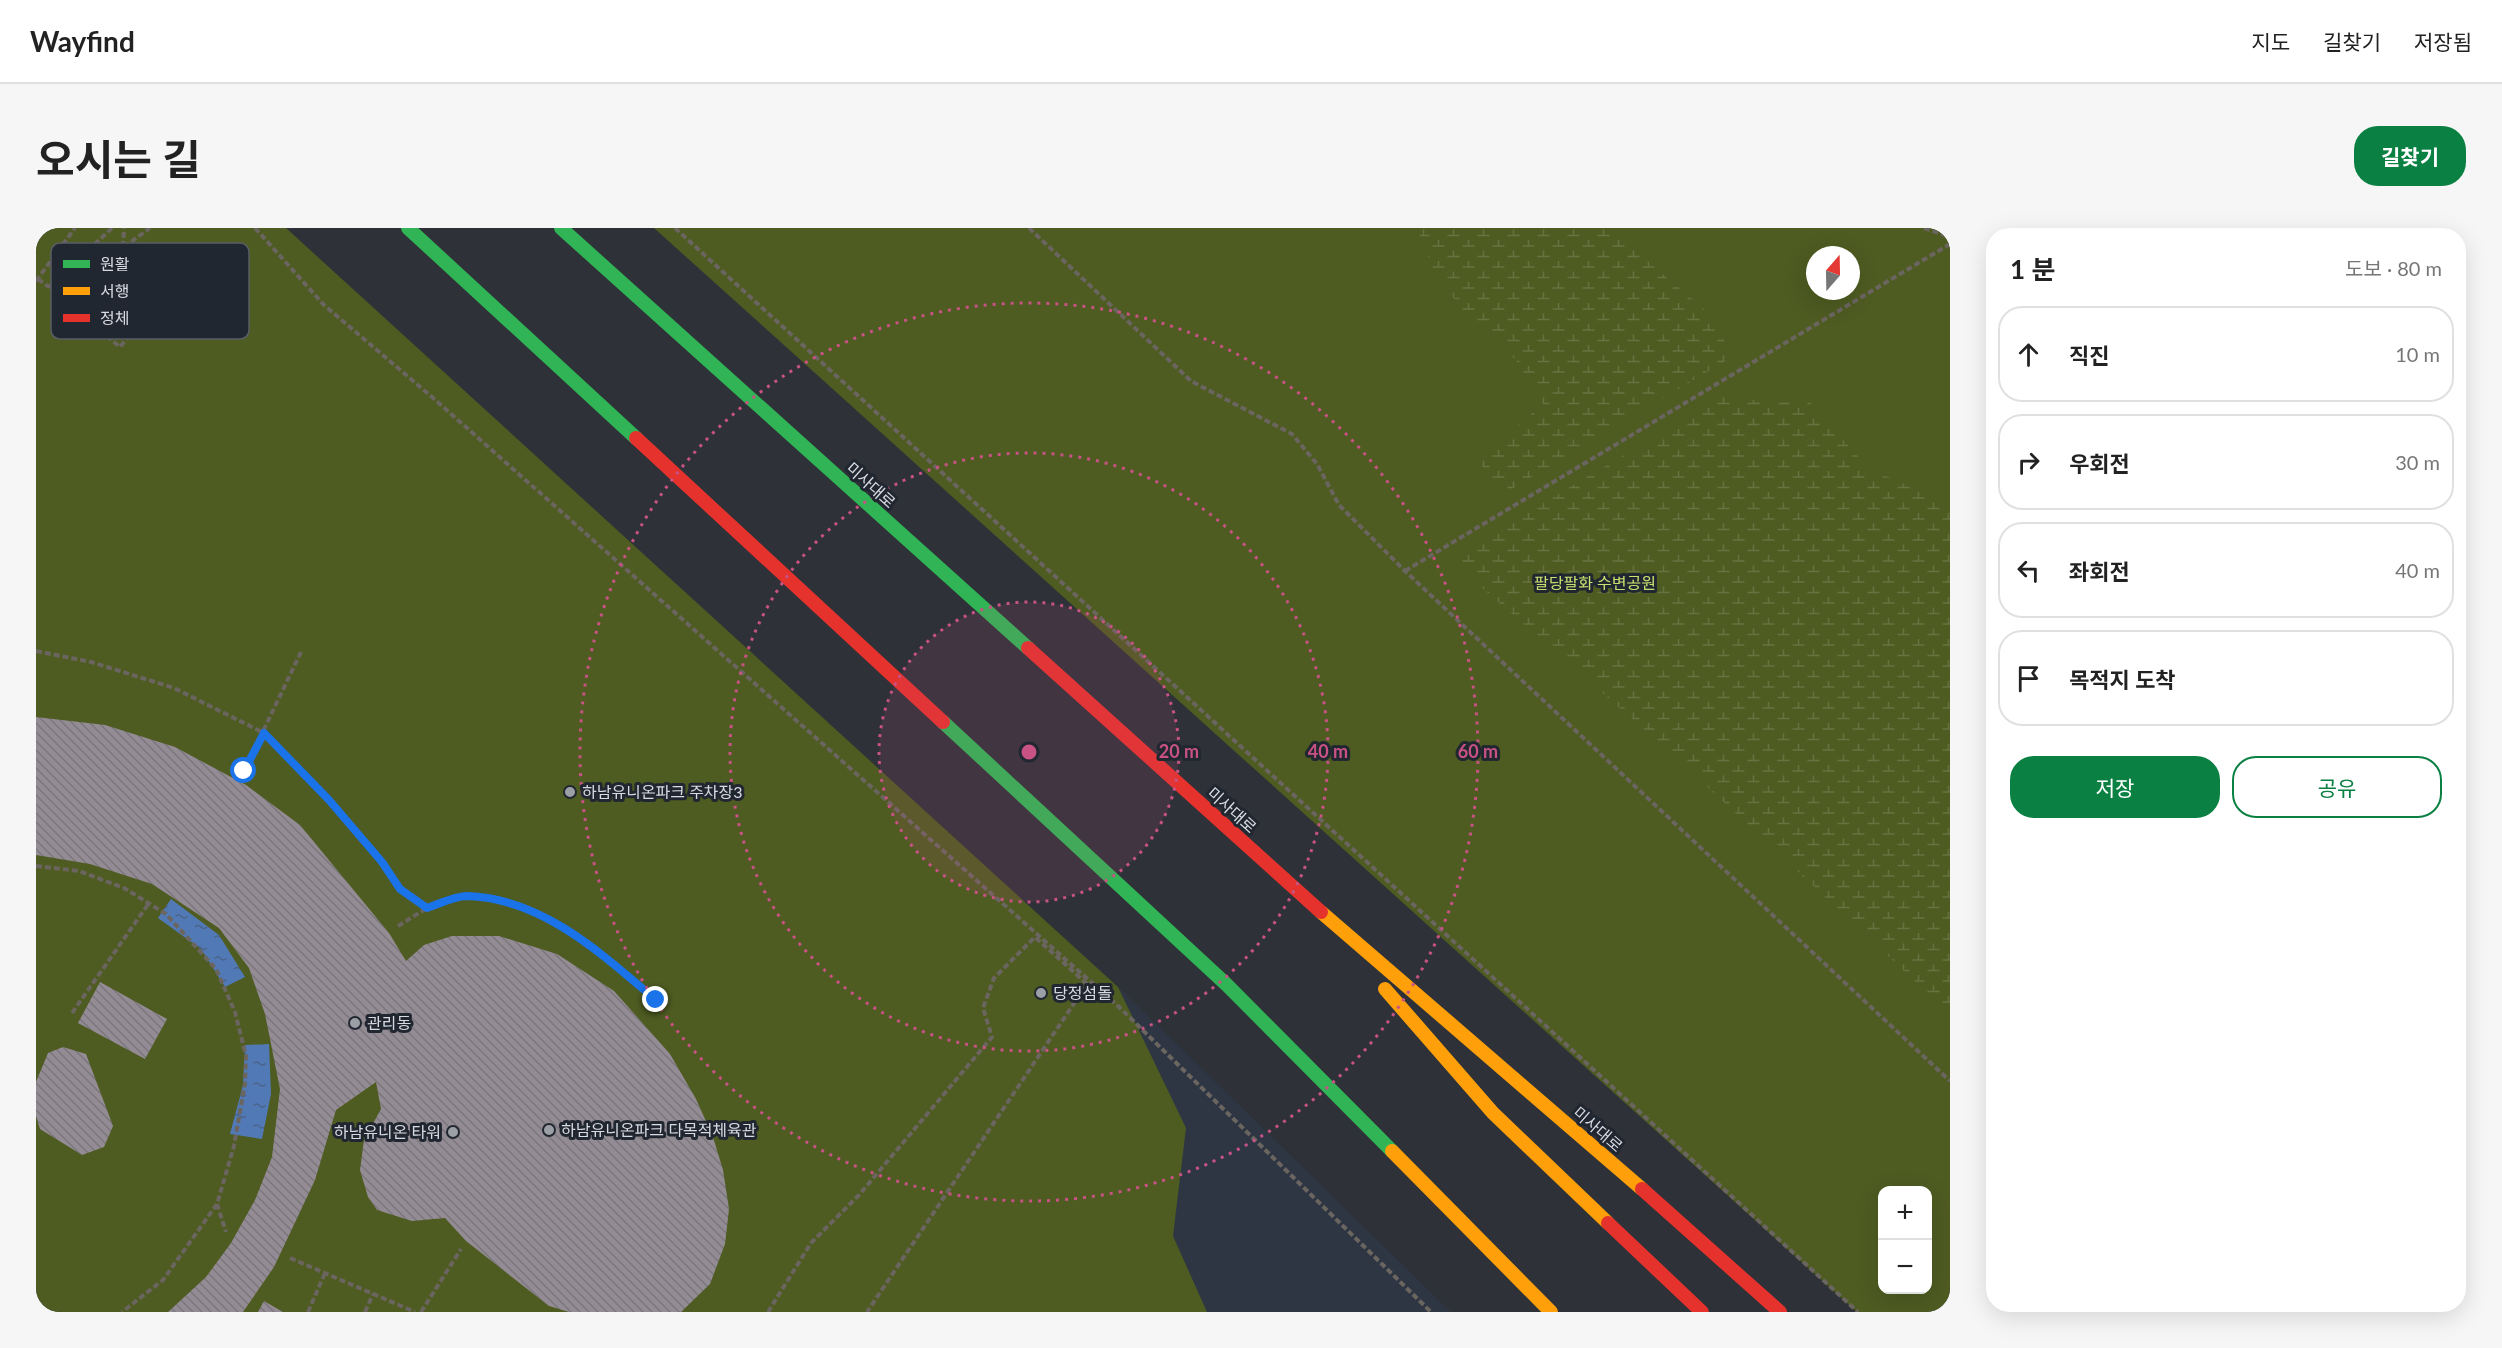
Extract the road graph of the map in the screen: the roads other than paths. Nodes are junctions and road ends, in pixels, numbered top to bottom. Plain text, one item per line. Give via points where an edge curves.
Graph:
1 (408, 228) edge
2 (561, 228) edge
3 (1306, 899) junction
4 (1551, 1312) edge
5 (1702, 1312) edge
6 (1780, 1312) edge

1 - 4 main road via 1227,985
2 - 3 main road, 미사대로
3 - 5 main road via 1493,1113
3 - 6 main road, 미사대로

